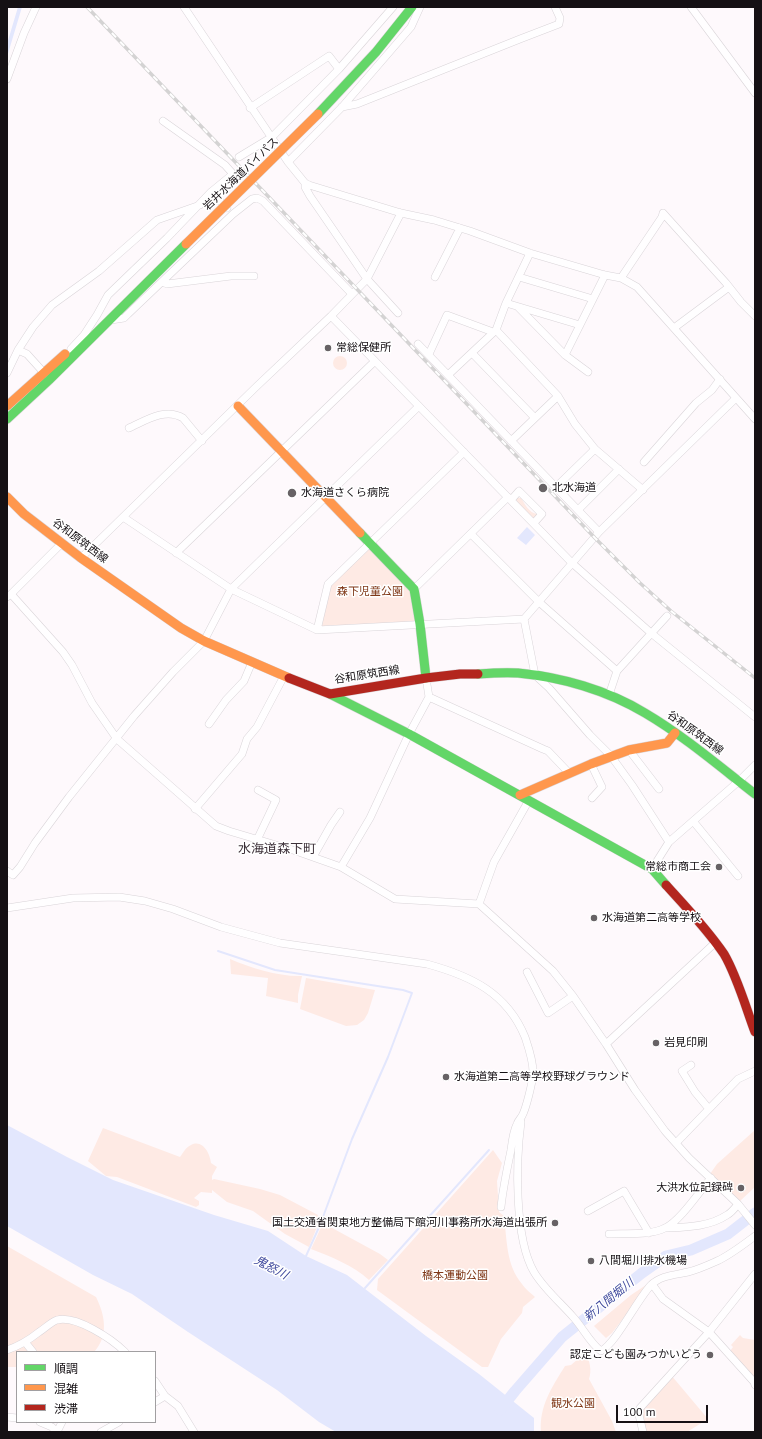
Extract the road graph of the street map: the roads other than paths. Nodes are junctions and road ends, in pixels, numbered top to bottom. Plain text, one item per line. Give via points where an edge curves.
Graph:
1 (36, 7) edge
2 (184, 7) edge
3 (393, 7) edge
4 (412, 7) edge
5 (419, 7) edge
6 (555, 7) edge
7 (691, 7) edge
8 (376, 52) junction
9 (339, 69) junction
10 (7, 79) edge
11 (755, 93) edge
12 (342, 107) junction
13 (250, 108) junction
14 (163, 121) dead end
15 (272, 137) junction
16 (239, 157) dead end
17 (288, 162) junction
18 (305, 183) junction
19 (211, 192) junction
20 (200, 205) junction
21 (401, 213) junction
22 (233, 214) junction
23 (460, 228) junction
24 (530, 253) junction
25 (605, 275) junction
26 (254, 276) dead end
27 (519, 276) junction
28 (435, 277) dead end
29 (621, 278) junction
30 (367, 279) junction
31 (163, 282) junction
32 (729, 287) junction
33 (352, 294) junction
34 (593, 299) junction
35 (506, 303) junction
36 (518, 307) junction
37 (119, 310) junction
38 (398, 313) dead end
39 (331, 316) junction
40 (755, 316) edge
41 (107, 321) junction
42 (580, 325) junction
43 (674, 328) junction
44 (495, 331) junction
45 (418, 344) dead end
46 (71, 349) junction
47 (18, 350) junction
48 (472, 353) junction
49 (429, 354) junction
50 (565, 355) junction
51 (375, 361) junction
52 (588, 372) dead end
53 (7, 373) edge
54 (448, 375) junction
55 (47, 376) junction
56 (720, 379) junction
57 (558, 396) junction
58 (736, 398) junction
59 (7, 406) edge
60 (238, 406) junction
61 (419, 406) junction
62 (754, 416) edge
63 (534, 418) junction
64 (7, 420) edge
65 (129, 428) dead end
66 (202, 441) junction
67 (511, 441) junction
68 (595, 449) junction
69 (281, 452) junction
70 (464, 452) junction
71 (644, 462) dead end
72 (619, 469) junction
73 (556, 487) junction
74 (643, 490) junction
75 (7, 497) edge
76 (325, 497) junction
77 (509, 499) junction
78 (578, 510) junction
79 (123, 517) junction
80 (534, 524) junction
81 (599, 532) junction
82 (471, 534) junction
83 (62, 543) junction
84 (370, 543) junction
85 (176, 553) junction
86 (81, 558) junction
87 (572, 563) junction
88 (231, 589) junction
89 (414, 589) junction
90 (9, 595) edge
91 (539, 602) junction
92 (667, 616) dead end
93 (524, 619) junction
94 (420, 624) junction
95 (317, 630) junction
96 (651, 633) junction
97 (204, 641) junction
98 (252, 662) junction
99 (617, 671) junction
100 (535, 674) junction
101 (284, 676) junction
102 (426, 678) junction
103 (330, 694) junction
104 (609, 696) junction
105 (429, 697) junction
106 (755, 717) edge
107 (209, 724) dead end
108 (675, 733) junction
109 (409, 734) junction
110 (117, 739) junction
111 (629, 750) junction
112 (611, 756) junction
113 (591, 764) junction
114 (755, 765) edge
115 (569, 773) junction
116 (739, 781) junction
117 (659, 789) dead end
118 (258, 790) dead end
119 (755, 794) edge
120 (520, 795) junction
121 (592, 798) dead end
122 (529, 800) junction
123 (195, 809) junction
124 (340, 812) dead end
125 (693, 821) junction
126 (257, 840) junction
127 (669, 842) junction
128 (313, 857) junction
129 (341, 867) junction
130 (652, 869) junction
131 (7, 871) edge
132 (738, 876) dead end
133 (479, 904) junction
134 (7, 908) edge
135 (716, 942) junction
136 (527, 972) dead end
137 (574, 996) junction
138 (752, 1015) edge
139 (755, 1032) edge
140 (606, 1044) junction
141 (691, 1065) dead end
142 (755, 1071) edge
143 (709, 1109) junction
144 (522, 1115) junction
145 (676, 1143) junction
146 (711, 1178) junction
147 (739, 1205) junction
148 (501, 1207) dead end
149 (588, 1212) dead end
150 (755, 1226) edge
151 (665, 1228) junction
152 (649, 1232) junction
153 (609, 1234) dead end
154 (755, 1236) edge
155 (755, 1274) edge
156 (752, 1283) edge
157 (652, 1284) junction
158 (710, 1332) junction
159 (25, 1342) junction
160 (7, 1350) edge
161 (33, 1351) edge
162 (124, 1351) edge
163 (156, 1382) edge
164 (755, 1385) edge
165 (165, 1396) junction
166 (156, 1401) edge
167 (42, 1423) edge
168 (61, 1423) edge
169 (117, 1423) edge
170 (56, 1432) edge
171 (101, 1432) edge
172 (194, 1432) edge
173 (643, 1432) edge

1 - 10 street
2 - 13 street
3 - 9 street
4 - 8 main road, 岩井水海道バイパス
5 - 8 main road, 岩井水海道バイパス
5 - 12 street via 411,28
6 - 12 street via 560,18 559,24 357,104
7 - 11 street
8 - 37 main road, 岩井水海道バイパス, bridge via 318,114
9 - 13 street via 329,56
9 - 15 street
12 - 17 street
13 - 15 street
14 - 19 street via 225,165 232,174
15 - 16 street
15 - 17 street
17 - 18 street
18 - 21 street
18 - 30 street via 310,196
19 - 20 street
19 - 22 street
20 - 46 street via 108,295 87,330
20 - 47 street via 157,220 149,226 99,271 52,305
21 - 23 street
21 - 30 street
22 - 31 street
22 - 33 street via 252,199 263,201
23 - 24 street
23 - 28 street
24 - 25 street
24 - 27 street
25 - 29 street
25 - 34 street
26 - 31 street via 231,276 167,284
27 - 34 street
27 - 35 street
29 - 32 street via 664,213
29 - 43 street via 637,287
30 - 33 street
30 - 38 street
31 - 41 street via 124,318
32 - 40 street
32 - 43 street
33 - 39 street
34 - 42 street
35 - 36 street
35 - 44 street
36 - 42 street
36 - 50 street
37 - 41 main road, 岩井水海道バイパス
37 - 46 main road, 岩井水海道バイパス
39 - 51 street
39 - 60 street
41 - 55 main road, 岩井水海道バイパス
42 - 50 street
43 - 56 street
44 - 48 street
44 - 49 street via 447,315
44 - 57 street
45 - 49 street
46 - 55 main road, 岩井水海道バイパス
47 - 53 street
47 - 55 street via 27,354
48 - 54 street
48 - 63 street
49 - 54 street
50 - 52 street
51 - 61 street
51 - 69 street
54 - 67 street
55 - 59 main road, 岩井水海道バイパス
55 - 64 main road, 岩井水海道バイパス
56 - 58 street
56 - 71 street
57 - 63 street
57 - 68 street via 575,424
58 - 62 street
58 - 74 street
60 - 66 street
60 - 69 main road
61 - 70 street
61 - 76 street
63 - 67 street
65 - 66 street via 163,414 179,415
66 - 79 street
67 - 73 street
68 - 72 street
68 - 73 street
69 - 76 main road
69 - 85 street
70 - 77 street
70 - 84 street
72 - 74 street
72 - 78 street
73 - 78 street
74 - 81 street
75 - 83 main road, 谷和原筑西線 via 24,514
76 - 84 main road
76 - 88 street
77 - 80 street
77 - 80 street via 520,492 542,514
77 - 82 street
78 - 81 street
79 - 85 street
79 - 86 street
80 - 87 street
81 - 87 street
82 - 89 street
82 - 91 street
83 - 86 main road, 谷和原筑西線
83 - 90 street
84 - 89 main road
84 - 95 street via 328,584
85 - 88 street
86 - 97 main road, 谷和原筑西線 via 181,628
87 - 91 street
87 - 96 street
88 - 95 street
88 - 97 street
89 - 94 main road
90 - 110 street via 63,652 92,703
91 - 93 street
91 - 99 street
92 - 96 street
93 - 94 street
93 - 100 street
94 - 95 street
94 - 102 main road
96 - 99 street
96 - 106 street
97 - 98 main road, 谷和原筑西線
97 - 110 street via 160,685
98 - 101 main road, 谷和原筑西線
98 - 107 street via 244,681
99 - 104 street
100 - 102 main road, 谷和原筑西線 via 478,673
100 - 104 main road, 谷和原筑西線 via 580,685
100 - 112 street
101 - 103 main road, 谷和原筑西線
101 - 123 street via 257,727 247,739 242,754
102 - 103 main road, 谷和原筑西線
102 - 105 street
103 - 109 main road
104 - 108 main road, 谷和原筑西線 via 644,712
105 - 109 street
105 - 115 street via 548,751
108 - 111 main road via 667,743
108 - 116 main road, 谷和原筑西線
109 - 120 main road
109 - 129 street via 370,818
110 - 123 street
110 - 131 street via 35,843 20,867 13,875
111 - 112 main road
111 - 117 street
112 - 113 main road
112 - 127 street
113 - 115 main road
113 - 121 street via 602,787
114 - 116 street
115 - 120 main road
116 - 119 main road, 谷和原筑西線
116 - 125 street
118 - 126 street via 276,800
120 - 122 main road
122 - 130 main road
122 - 133 street via 494,862
123 - 126 street via 216,826
124 - 128 street
125 - 127 street
125 - 132 street
126 - 128 street
127 - 130 street
128 - 129 street
129 - 133 street via 395,899
130 - 135 main road
133 - 137 street via 544,962
134 - 144 street via 73,898 119,897 145,901 220,927 280,943 427,964 447,970 478,984 501,1000 523,1032 530,1049 533,1074
135 - 138 main road
135 - 140 street
136 - 137 street via 548,1013
137 - 140 street
138 - 139 main road
140 - 145 street via 636,1090
141 - 143 street via 682,1071
142 - 143 street via 738,1079
143 - 145 street
144 - 148 street via 514,1135
144 - 157 street via 519,1138 519,1211 524,1244 540,1281 601,1351
145 - 146 street
146 - 147 street
146 - 151 street via 677,1219
147 - 150 street
147 - 151 street via 727,1215 708,1224
149 - 152 street via 624,1191
151 - 152 street
152 - 153 street
154 - 157 street via 718,1261 689,1272 669,1275
155 - 156 street
156 - 158 street
157 - 158 street via 663,1299
158 - 164 street
158 - 173 street via 640,1408
159 - 160 street
159 - 161 street
159 - 162 street via 56,1320 66,1319 90,1327
163 - 165 street
165 - 166 street
165 - 172 street via 178,1406
167 - 170 street
168 - 170 street
169 - 171 street

